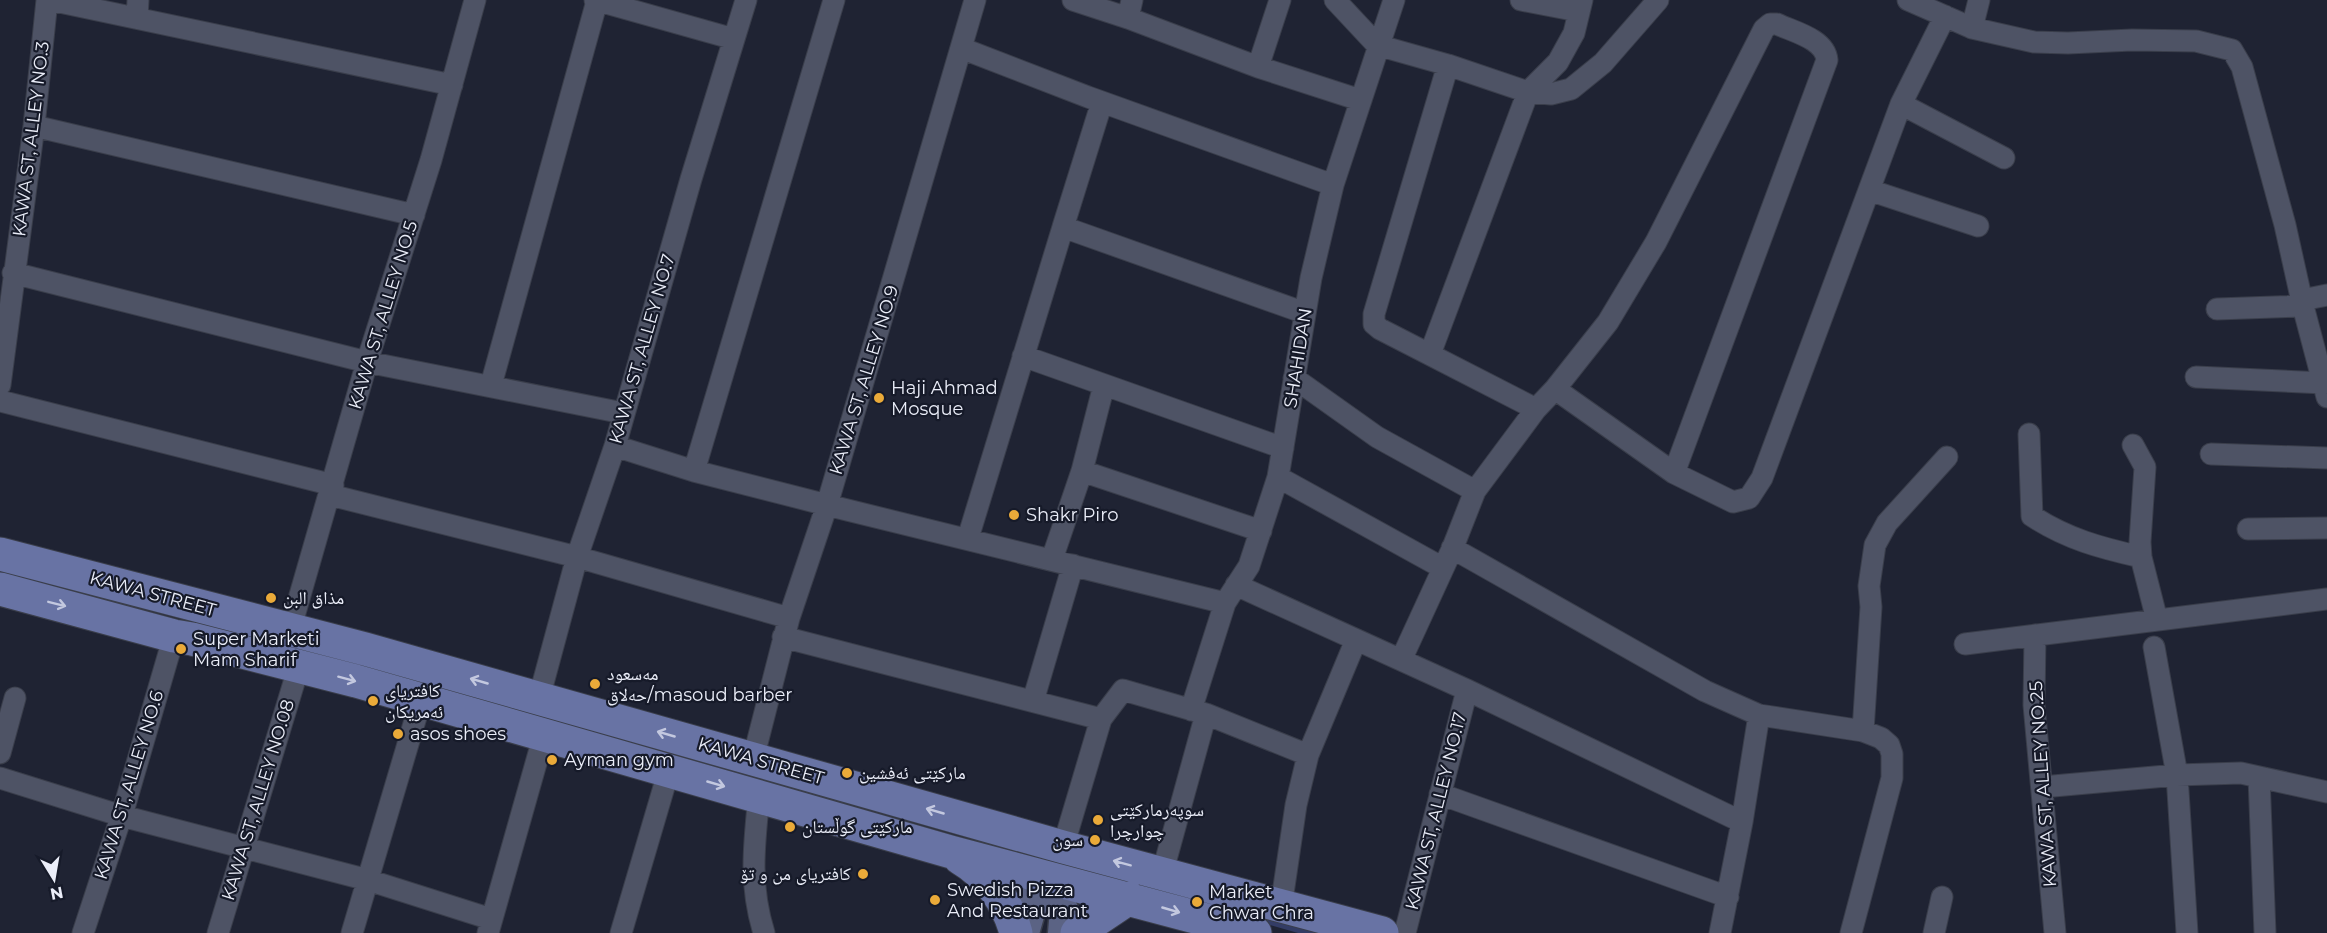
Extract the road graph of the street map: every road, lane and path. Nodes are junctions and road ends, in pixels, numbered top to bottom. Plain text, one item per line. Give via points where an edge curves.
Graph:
1 (49, 0) edge
2 (475, 0) edge
3 (596, 0) edge
4 (746, 0) edge
5 (834, 0) edge
6 (975, 0) edge
7 (1073, 0) edge
8 (1280, 0) edge
9 (1335, 0) edge
10 (1394, 0) edge
11 (1521, 0) edge
12 (1658, 0) edge
13 (1908, 0) edge
14 (1979, 0) edge
15 (620, 4) edge
16 (1580, 5) edge
17 (137, 9) edge
18 (1130, 9) edge
19 (1945, 16) junction
20 (1972, 28) junction
21 (734, 39) junction
22 (1377, 45) junction
23 (961, 48) junction
24 (1448, 65) junction
25 (1258, 67) junction
26 (452, 85) junction
27 (1528, 92) junction
28 (1360, 100) junction
29 (1102, 102) junction
30 (1901, 104) junction
31 (34, 126) junction
32 (2004, 158) dead end
33 (1333, 184) junction
34 (1869, 190) junction
35 (414, 215) junction
36 (1978, 226) dead end
37 (1062, 227) junction
38 (9, 265) edge
39 (2327, 295) edge
40 (2302, 303) junction
41 (2217, 309) dead end
42 (1305, 313) junction
43 (1430, 354) junction
44 (1023, 356) junction
45 (367, 362) junction
46 (2196, 377) dead end
47 (1294, 378) junction
48 (0, 385) edge
49 (491, 385) junction
50 (1104, 385) junction
51 (1555, 389) junction
52 (2325, 390) edge
53 (0, 401) edge
54 (1536, 409) junction
55 (623, 413) junction
56 (2029, 434) dead end
57 (2133, 445) dead end
58 (615, 446) junction
59 (1283, 448) junction
60 (2211, 454) dead end
61 (1947, 457) dead end
62 (2327, 458) edge
63 (694, 471) junction
64 (1082, 471) junction
65 (1674, 473) junction
66 (1278, 477) junction
67 (331, 490) junction
68 (1475, 490) junction
69 (827, 506) junction
70 (2327, 528) edge
71 (2248, 529) dead end
72 (1261, 531) junction
73 (968, 538) junction
74 (1452, 548) junction
75 (0, 554) edge
76 (577, 557) junction
77 (2141, 557) junction
78 (1052, 559) junction
79 (1072, 565) junction
80 (1443, 568) junction
81 (1, 592) edge
82 (1231, 594) junction
83 (2327, 599) edge
84 (2157, 620) junction
85 (786, 628) junction
86 (290, 630) junction
87 (2035, 635) junction
88 (174, 636) junction
89 (1356, 640) junction
90 (1965, 644) dead end
91 (2154, 647) dead end
92 (1401, 660) junction
93 (298, 666) junction
94 (1467, 690) junction
95 (15, 698) dead end
96 (539, 698) junction
97 (421, 700) junction
98 (1033, 701) junction
99 (1199, 712) junction
100 (1759, 715) junction
101 (1101, 719) junction
102 (1863, 731) junction
103 (544, 735) junction
104 (0, 753) edge
105 (1308, 755) junction
106 (753, 759) junction
107 (669, 770) junction
108 (2176, 775) junction
109 (2259, 777) junction
110 (0, 778) edge
111 (2042, 787) junction
112 (2327, 792) edge
113 (1440, 794) junction
114 (759, 796) junction
115 (122, 816) junction
116 (1742, 822) junction
117 (244, 847) junction
118 (1063, 847) junction
119 (951, 852) junction
120 (1162, 874) junction
121 (1054, 879) junction
122 (368, 880) junction
123 (1728, 897) junction
124 (1942, 897) dead end
125 (1129, 898) junction
126 (1281, 907) junction
127 (490, 926) edge
128 (1218, 928) edge
129 (83, 933) edge
130 (218, 933) edge
131 (352, 933) edge
132 (621, 933) edge
133 (764, 933) edge
134 (1016, 933) edge
135 (1025, 933) edge
136 (1062, 933) edge
137 (1077, 933) edge
138 (1255, 933) edge
139 (1382, 933) edge
140 (1405, 933) edge
141 (1720, 933) edge
142 (1851, 933) edge
143 (1934, 933) edge
144 (2055, 933) edge
145 (2187, 933) edge
146 (2265, 933) edge

1 - 17 street
1 - 31 street, KAWA ST, ALLEY NO.3
2 - 26 street, KAWA ST, ALLEY NO.5
3 - 15 street
3 - 49 street
4 - 21 street, KAWA ST, ALLEY NO.7
5 - 63 street
6 - 23 street, KAWA ST, ALLEY NO.9
7 - 18 street
8 - 25 street
9 - 22 street
10 - 22 street, SHAHIDAN
11 - 16 street
12 - 27 street via 1604,63 1571,88 1551,94
13 - 19 street
14 - 20 street
15 - 21 street
16 - 27 street via 1574,33 1558,62
17 - 26 street
18 - 25 street
19 - 20 street
19 - 30 street
20 - 40 street via 2034,42 2196,41 2232,50 2242,67
21 - 55 street, KAWA ST, ALLEY NO.7
22 - 24 street
22 - 28 street, SHAHIDAN
23 - 29 street
23 - 69 street, KAWA ST, ALLEY NO.9
24 - 27 street
24 - 43 street via 1374,314 1374,324 1380,329
25 - 28 street
26 - 35 street, KAWA ST, ALLEY NO.5
27 - 43 street
28 - 33 street, SHAHIDAN
29 - 33 street
29 - 37 street
30 - 32 street
30 - 34 street
31 - 35 street
31 - 38 street, KAWA ST, ALLEY NO.3
33 - 42 street, SHAHIDAN
34 - 36 street
34 - 65 street via 1762,478 1749,498 1732,502
35 - 45 street, KAWA ST, ALLEY NO.5
37 - 42 street
37 - 44 street
38 - 45 street
38 - 48 street, KAWA ST, ALLEY NO.3
39 - 40 street
40 - 41 street
40 - 52 street
42 - 47 street, SHAHIDAN
43 - 54 street
44 - 50 street
44 - 73 street
45 - 49 street
45 - 67 street, KAWA ST, ALLEY NO.5
46 - 52 street
47 - 59 street, SHAHIDAN
47 - 68 street via 1377,437
49 - 55 street
50 - 59 street
50 - 64 street
51 - 54 street
51 - 65 street
51 - 65 street via 1608,322 1656,242 1764,29 1777,24 1820,45 1827,60
53 - 67 street
54 - 68 street
55 - 58 street, KAWA ST, ALLEY NO.7
56 - 77 street via 2032,516 2051,529 2095,547
57 - 77 street via 2145,467
58 - 63 street
58 - 76 street, KAWA ST, ALLEY NO.7
59 - 66 street, SHAHIDAN
60 - 62 street
61 - 102 street via 1887,523 1875,545 1869,586
63 - 69 street
64 - 72 street
64 - 78 street
66 - 72 street, SHAHIDAN
66 - 80 street
67 - 76 street
67 - 86 street, KAWA ST, ALLEY NO.5
68 - 74 street
69 - 73 street
69 - 85 street, KAWA ST, ALLEY NO.9
70 - 71 street
72 - 82 street, SHAHIDAN via 1250,566
73 - 78 street
74 - 80 street
74 - 100 street via 1705,692
75 - 86 main road, KAWA STREET
76 - 85 street
76 - 96 street, KAWA ST, ALLEY NO.7
77 - 84 street
78 - 79 street
79 - 82 street
79 - 98 street
80 - 92 street
81 -> 88 main road, KAWA STREET
82 - 89 street
82 - 99 street, SHAHIDAN
83 - 84 street
84 - 87 street
85 - 98 street
85 - 106 street, KAWA ST, ALLEY NO.9
96 -> 86 main road, KAWA STREET
87 - 90 street
87 - 111 street, KAWA ST, ALLEY NO.25 via 2034,705
88 - 93 main road, KAWA STREET
88 - 115 street, KAWA ST, ALLEY NO.6
89 - 92 street
89 - 105 street
91 - 108 street
92 - 94 street
93 -> 97 main road, KAWA STREET
93 - 117 street, KAWA ST, ALLEY NO.08
94 - 113 street, KAWA ST, ALLEY NO.17
94 - 116 street
95 - 104 street
106 -> 96 main road, KAWA STREET
97 - 103 main road, KAWA STREET
97 - 122 street
98 - 101 street
99 - 101 street via 1123,690
99 - 105 street
99 - 120 street, SHAHIDAN
100 - 102 street
100 - 116 street
101 - 118 street
102 - 142 street via 1889,745 1892,778
103 - 107 main road, KAWA STREET
103 - 127 street
105 - 126 street via 1296,805
118 -> 106 main road, KAWA STREET
107 -> 114 main road, KAWA STREET
107 - 132 street
108 - 109 street via 2241,773
108 - 111 street
108 - 145 street
109 - 112 street
109 - 146 street
110 - 115 street
111 - 144 street, KAWA ST, ALLEY NO.25
113 - 123 street
113 - 140 street, KAWA ST, ALLEY NO.17
114 - 119 main road, KAWA STREET
114 - 133 street via 752,862 754,898
115 - 117 street
115 - 129 street, KAWA ST, ALLEY NO.6
116 - 123 street
117 - 122 street
117 - 130 street, KAWA ST, ALLEY NO.08
120 -> 118 main road, KAWA STREET
118 - 121 main road
119 - 121 main road, KAWA STREET
119 - 134 main road via 980,873 999,895
120 - 126 main road, KAWA STREET
121 - 125 main road, KAWA STREET
121 - 135 main road via 1037,891
121 - 136 main road via 1064,910
122 - 127 street
122 - 131 street
123 - 141 street
124 - 143 street
125 -> 128 main road, KAWA STREET
125 - 137 main road
126 - 139 main road, KAWA STREET
128 - 138 main road, KAWA STREET

